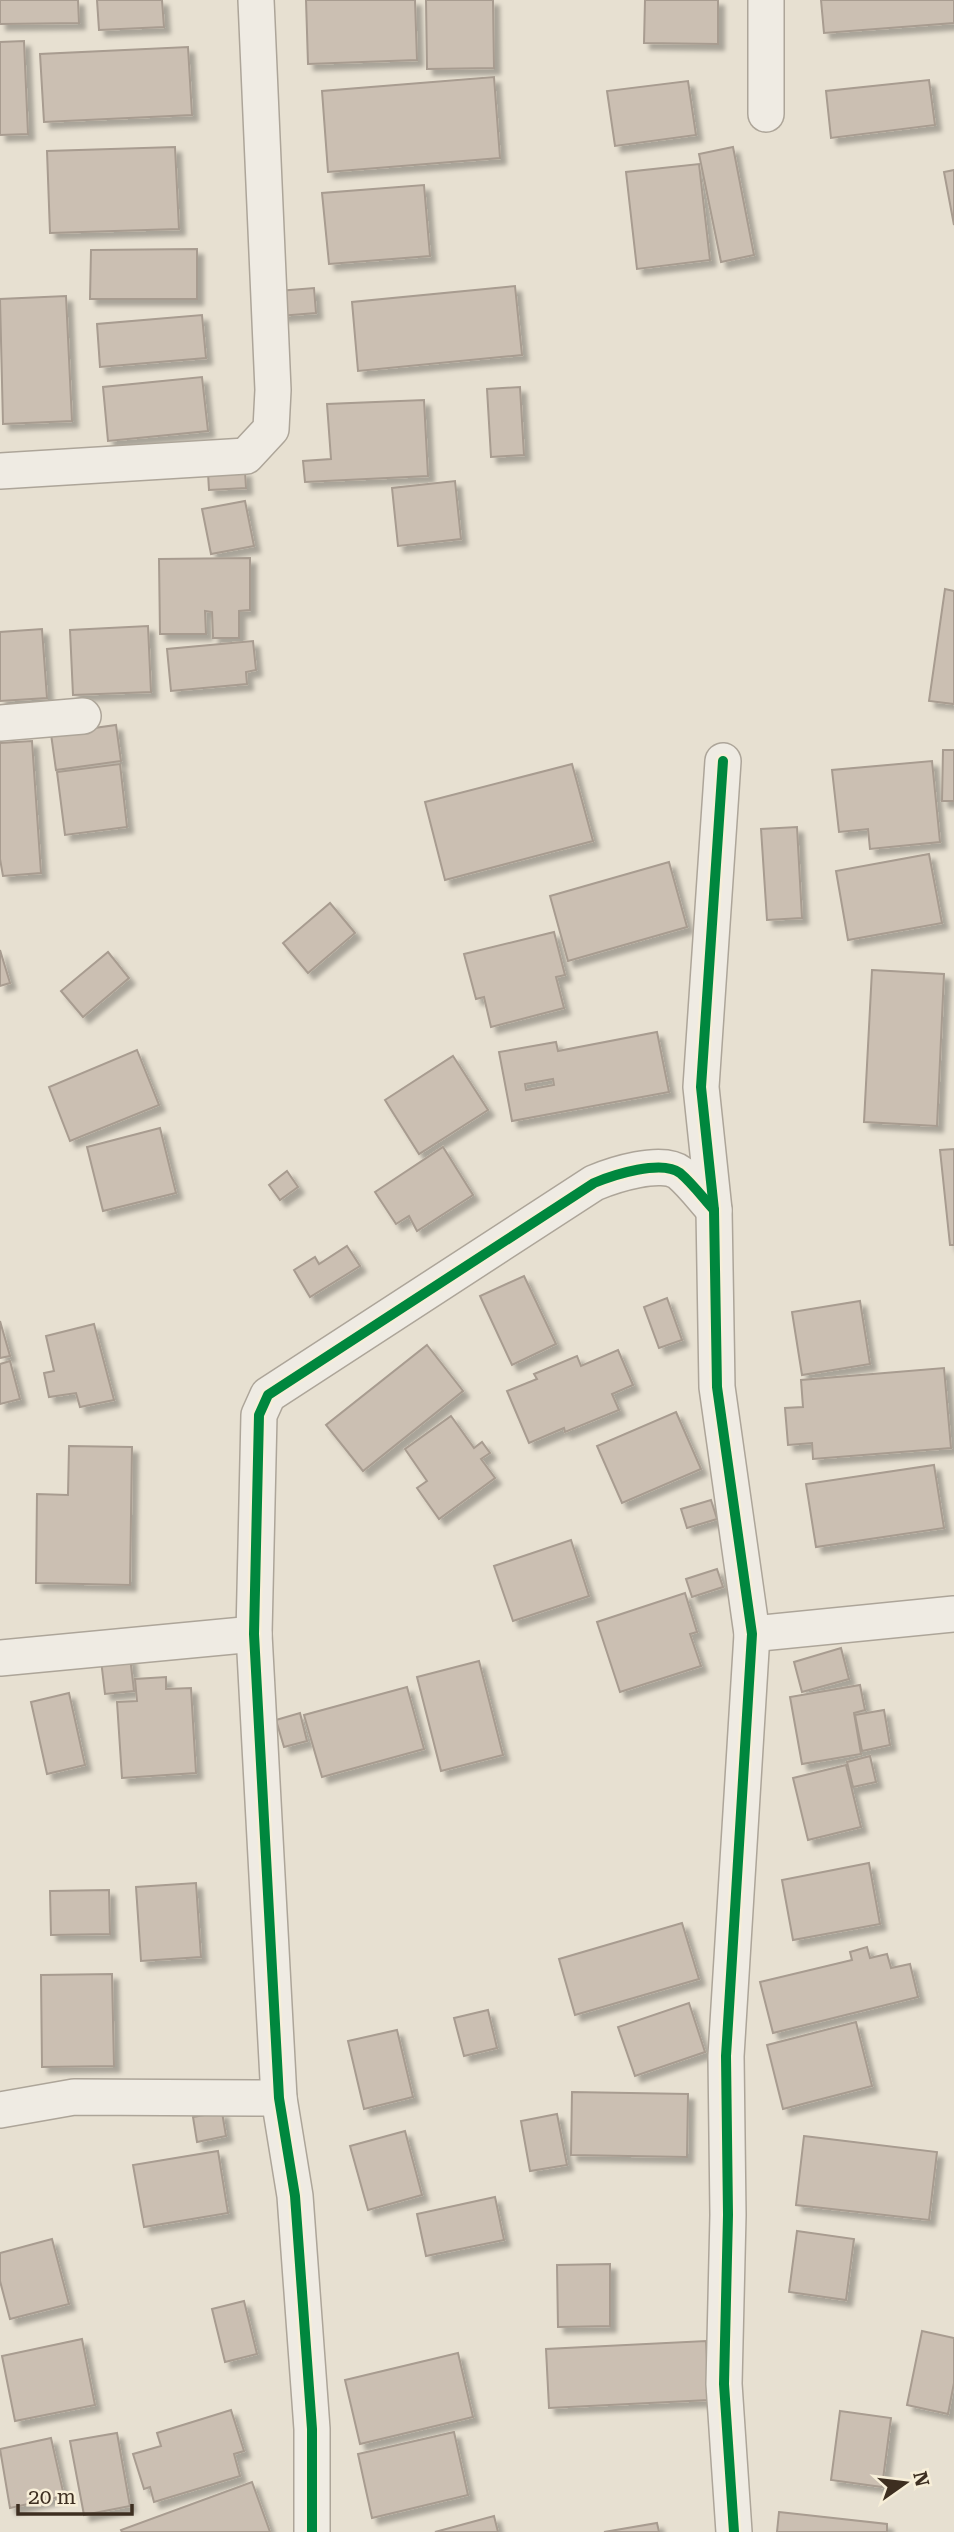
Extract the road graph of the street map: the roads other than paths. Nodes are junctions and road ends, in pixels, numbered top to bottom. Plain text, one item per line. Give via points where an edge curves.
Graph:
1 (256, 0) edge
2 (766, 0) edge
3 (766, 114) dead end
4 (0, 471) edge
5 (83, 716) dead end
6 (0, 723) edge
7 (723, 761) dead end
8 (714, 1210) junction
9 (954, 1614) edge
10 (254, 1634) junction
11 (752, 1634) junction
12 (0, 1658) edge
13 (279, 2098) junction
14 (0, 2110) edge
15 (312, 2532) edge
16 (734, 2532) edge

1 - 4 street via 271,429 246,456
2 - 3 street
5 - 6 street
7 - 8 street via 701,1087
8 - 10 street via 678,1171 657,1168 594,1183 268,1395 259,1415
8 - 11 street via 717,1387
9 - 11 street
10 - 12 street
10 - 13 street
11 - 16 street via 726,2056 724,2384
13 - 14 street via 74,2097
13 - 15 street via 296,2210 312,2429

